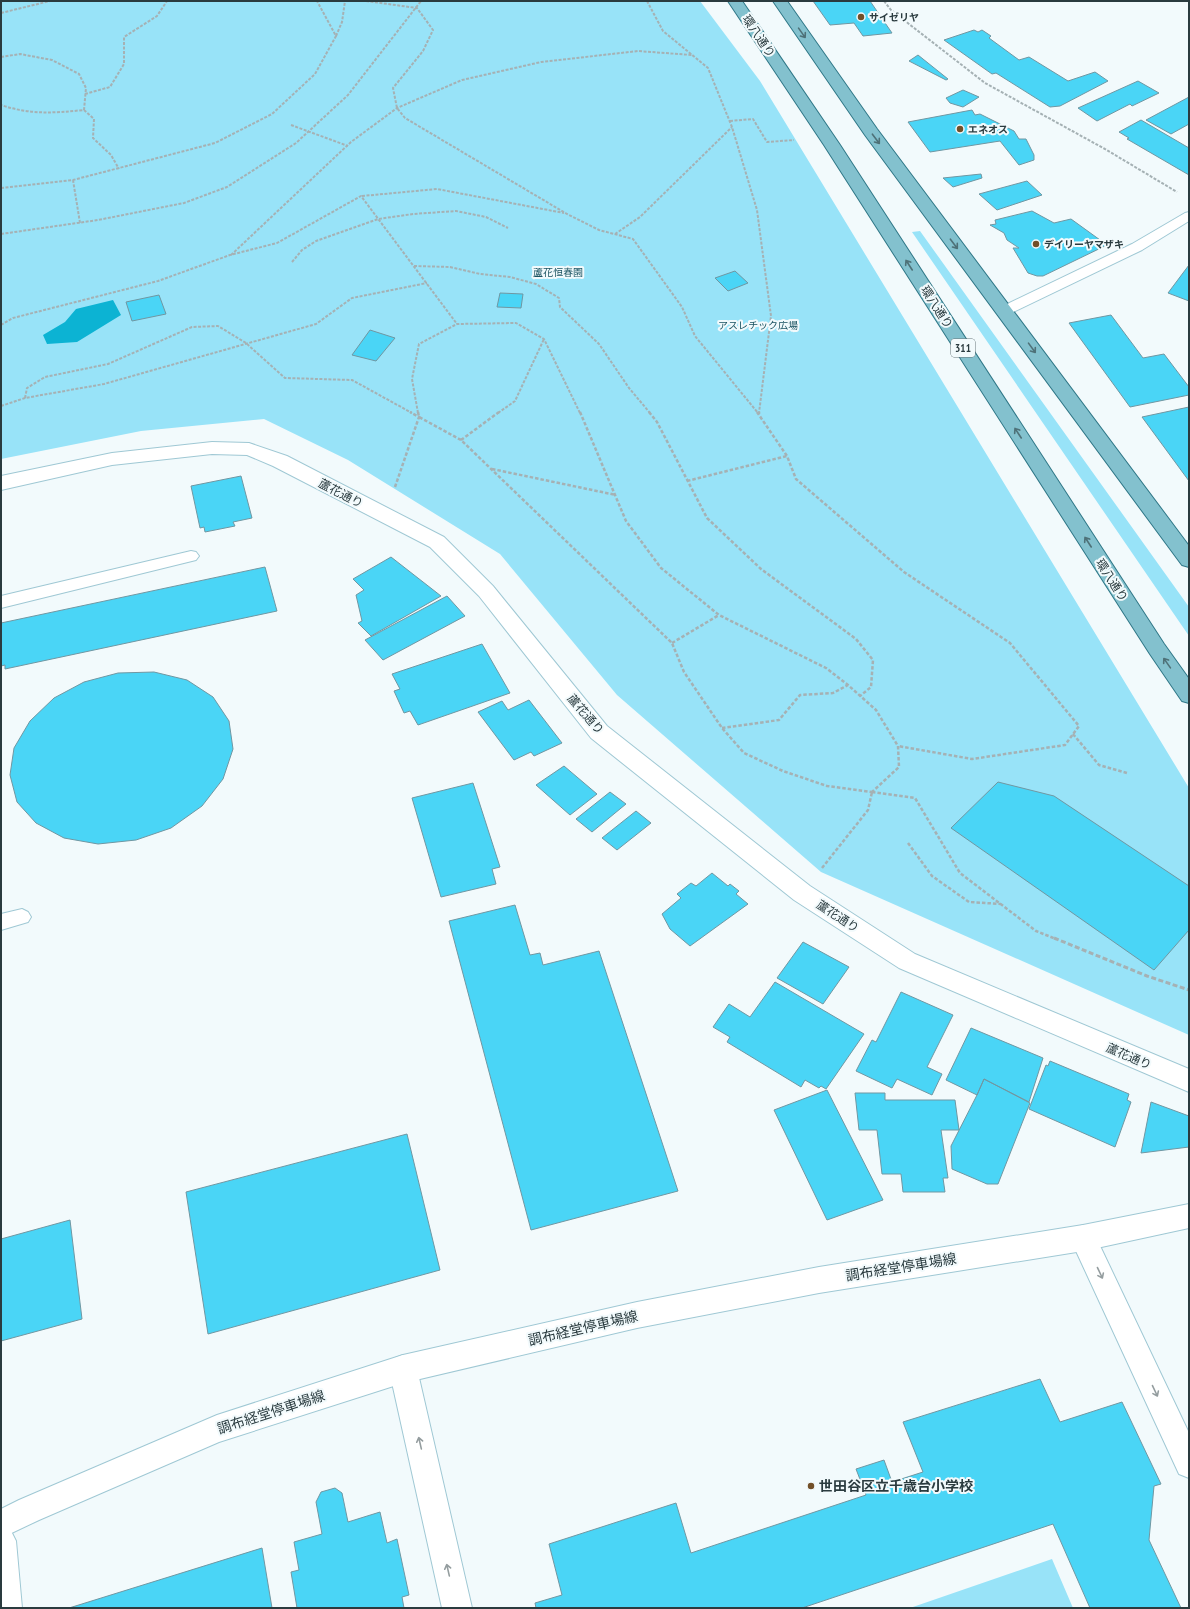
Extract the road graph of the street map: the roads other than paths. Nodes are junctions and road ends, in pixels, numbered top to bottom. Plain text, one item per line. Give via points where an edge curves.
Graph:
1 (735, 1) edge
2 (780, 1) edge
3 (1189, 216) edge
4 (1004, 311) junction
5 (1, 483) edge
6 (191, 556) dead end
7 (1189, 560) edge
8 (1, 602) edge
9 (1189, 695) edge
10 (22, 917) dead end
11 (1, 922) edge
12 (1189, 1081) edge
13 (1189, 1216) edge
14 (1083, 1238) junction
15 (403, 1369) junction
16 (1189, 1464) edge
17 (1, 1524) edge
18 (1, 1541) edge
19 (7, 1608) edge
20 (457, 1608) edge

9 -> 1 main road, 環八通り / 311 via 836,151
2 -> 4 main road via 871,132
3 - 4 lane via 1137,247
4 -> 7 main road
5 - 12 street, 蘆花通り via 112,459 212,448 249,449 280,461 437,542 486,591 599,732 802,893 907,961
6 - 8 lane
10 - 11 lane
13 - 14 street, 調布経堂停車場線
14 - 15 street, 調布経堂停車場線 via 819,1280 645,1313
14 -> 16 street
15 - 17 street, 調布経堂停車場線 via 217,1429
20 -> 15 street
18 - 19 street

